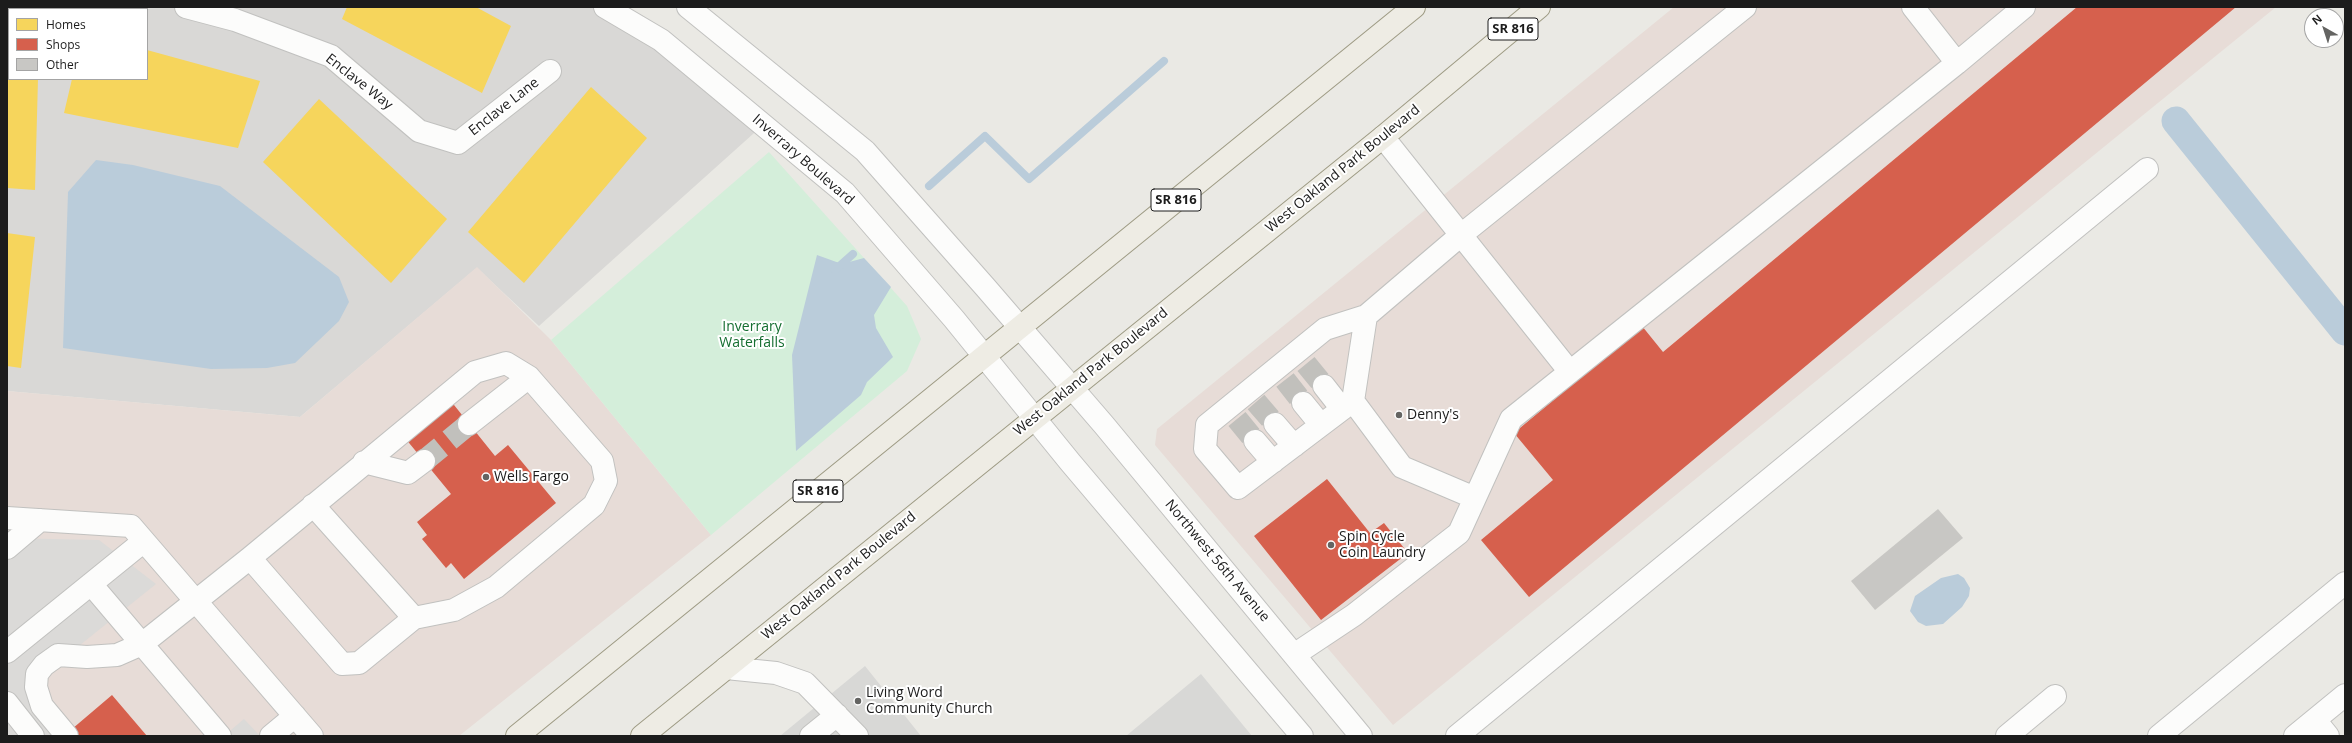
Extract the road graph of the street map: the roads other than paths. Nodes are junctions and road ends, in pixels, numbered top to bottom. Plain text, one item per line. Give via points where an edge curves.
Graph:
1 (186, 7) edge
2 (605, 7) edge
3 (688, 7) edge
4 (1414, 7) edge
5 (1539, 7) edge
6 (1745, 7) edge
7 (2024, 7) edge
8 (1921, 10) edge
9 (1957, 63) junction
10 (550, 71) dead end
11 (1383, 137) junction
12 (458, 143) joint
13 (2147, 169) dead end
14 (1462, 235) junction
15 (1366, 316) junction
16 (1020, 327) junction
17 (984, 356) junction
18 (1570, 372) junction
19 (529, 377) junction
20 (1324, 386) tunnel mouth
21 (1072, 387) junction
22 (1303, 403) tunnel mouth
23 (1347, 405) junction
24 (1034, 418) junction
25 (469, 424) tunnel mouth
26 (1275, 424) tunnel mouth
27 (1321, 425) junction
28 (1255, 441) tunnel mouth
29 (1294, 446) junction
30 (424, 461) tunnel mouth
31 (364, 462) junction
32 (1273, 462) junction
33 (1475, 498) junction
34 (313, 505) junction
35 (7, 518) edge
36 (40, 520) junction
37 (144, 541) junction
38 (7, 548) edge
39 (250, 558) junction
40 (2345, 583) edge
41 (91, 584) junction
42 (196, 601) junction
43 (414, 618) junction
44 (142, 644) junction
45 (7, 652) edge
46 (1294, 655) junction
47 (726, 668) junction
48 (2055, 696) dead end
49 (2345, 696) edge
50 (7, 703) edge
51 (295, 716) junction
52 (837, 716) junction
53 (2321, 728) edge
54 (33, 736) edge
55 (67, 736) edge
56 (220, 736) edge
57 (271, 736) edge
58 (312, 736) edge
59 (517, 736) edge
60 (642, 736) edge
61 (811, 736) edge
62 (857, 736) edge
63 (1302, 736) edge
64 (1360, 736) edge
65 (1457, 736) edge
66 (2008, 736) edge
67 (2159, 736) edge
68 (2295, 736) edge

1 - 12 street, Enclave Way via 234,20 330,56 419,131
2 - 17 street, Inverrary Boulevard via 661,40 845,193
3 - 16 street via 864,151
4 - 16 main road, SR 816
5 - 11 main road, West Oakland Park Boulevard / SR 816
6 - 14 street
7 - 9 street
8 - 9 street
9 - 18 street
10 - 12 street, Enclave Lane
11 - 14 street
11 - 21 main road, West Oakland Park Boulevard / SR 816
13 - 65 street
14 - 15 street
14 - 18 street
15 - 23 street
15 - 32 street via 1325,329 1301,358 1232,414 1207,425 1205,449 1238,488
16 - 17 main road, SR 816
16 - 21 street
17 - 24 street, Inverrary Boulevard
17 - 59 main road, SR 816
18 - 33 street via 1511,419
19 - 25 street
19 - 31 street via 506,363 475,372
19 - 43 street via 602,461 606,481 594,505 496,586 454,610
20 - 23 street
21 - 24 main road, West Oakland Park Boulevard / SR 816
21 - 46 street, Northwest 56th Avenue
22 - 27 street
23 - 27 street
23 - 33 street via 1402,467
24 - 47 main road, West Oakland Park Boulevard / SR 816
24 - 63 street
26 - 29 street
27 - 29 street
28 - 32 street
29 - 32 street
30 - 31 street via 408,473
31 - 34 street
33 - 46 street via 1459,533 1354,615
34 - 39 street
34 - 43 street
35 - 36 street
36 - 37 street via 131,526
36 - 38 street
37 - 41 street
37 - 42 street
39 - 42 street
39 - 43 street via 342,664 358,663
40 - 67 street
41 - 44 street
41 - 45 street
42 - 44 street
42 - 51 street
44 - 55 street via 117,654 87,657 58,655 44,665 37,674 42,706
44 - 56 street
46 - 64 street, Northwest 56th Avenue
47 - 52 street via 776,673 805,683
47 - 60 main road, West Oakland Park Boulevard / SR 816
48 - 66 street
49 - 53 street
50 - 54 street
51 - 57 street
51 - 58 street
52 - 61 street
52 - 62 street
53 - 68 street

